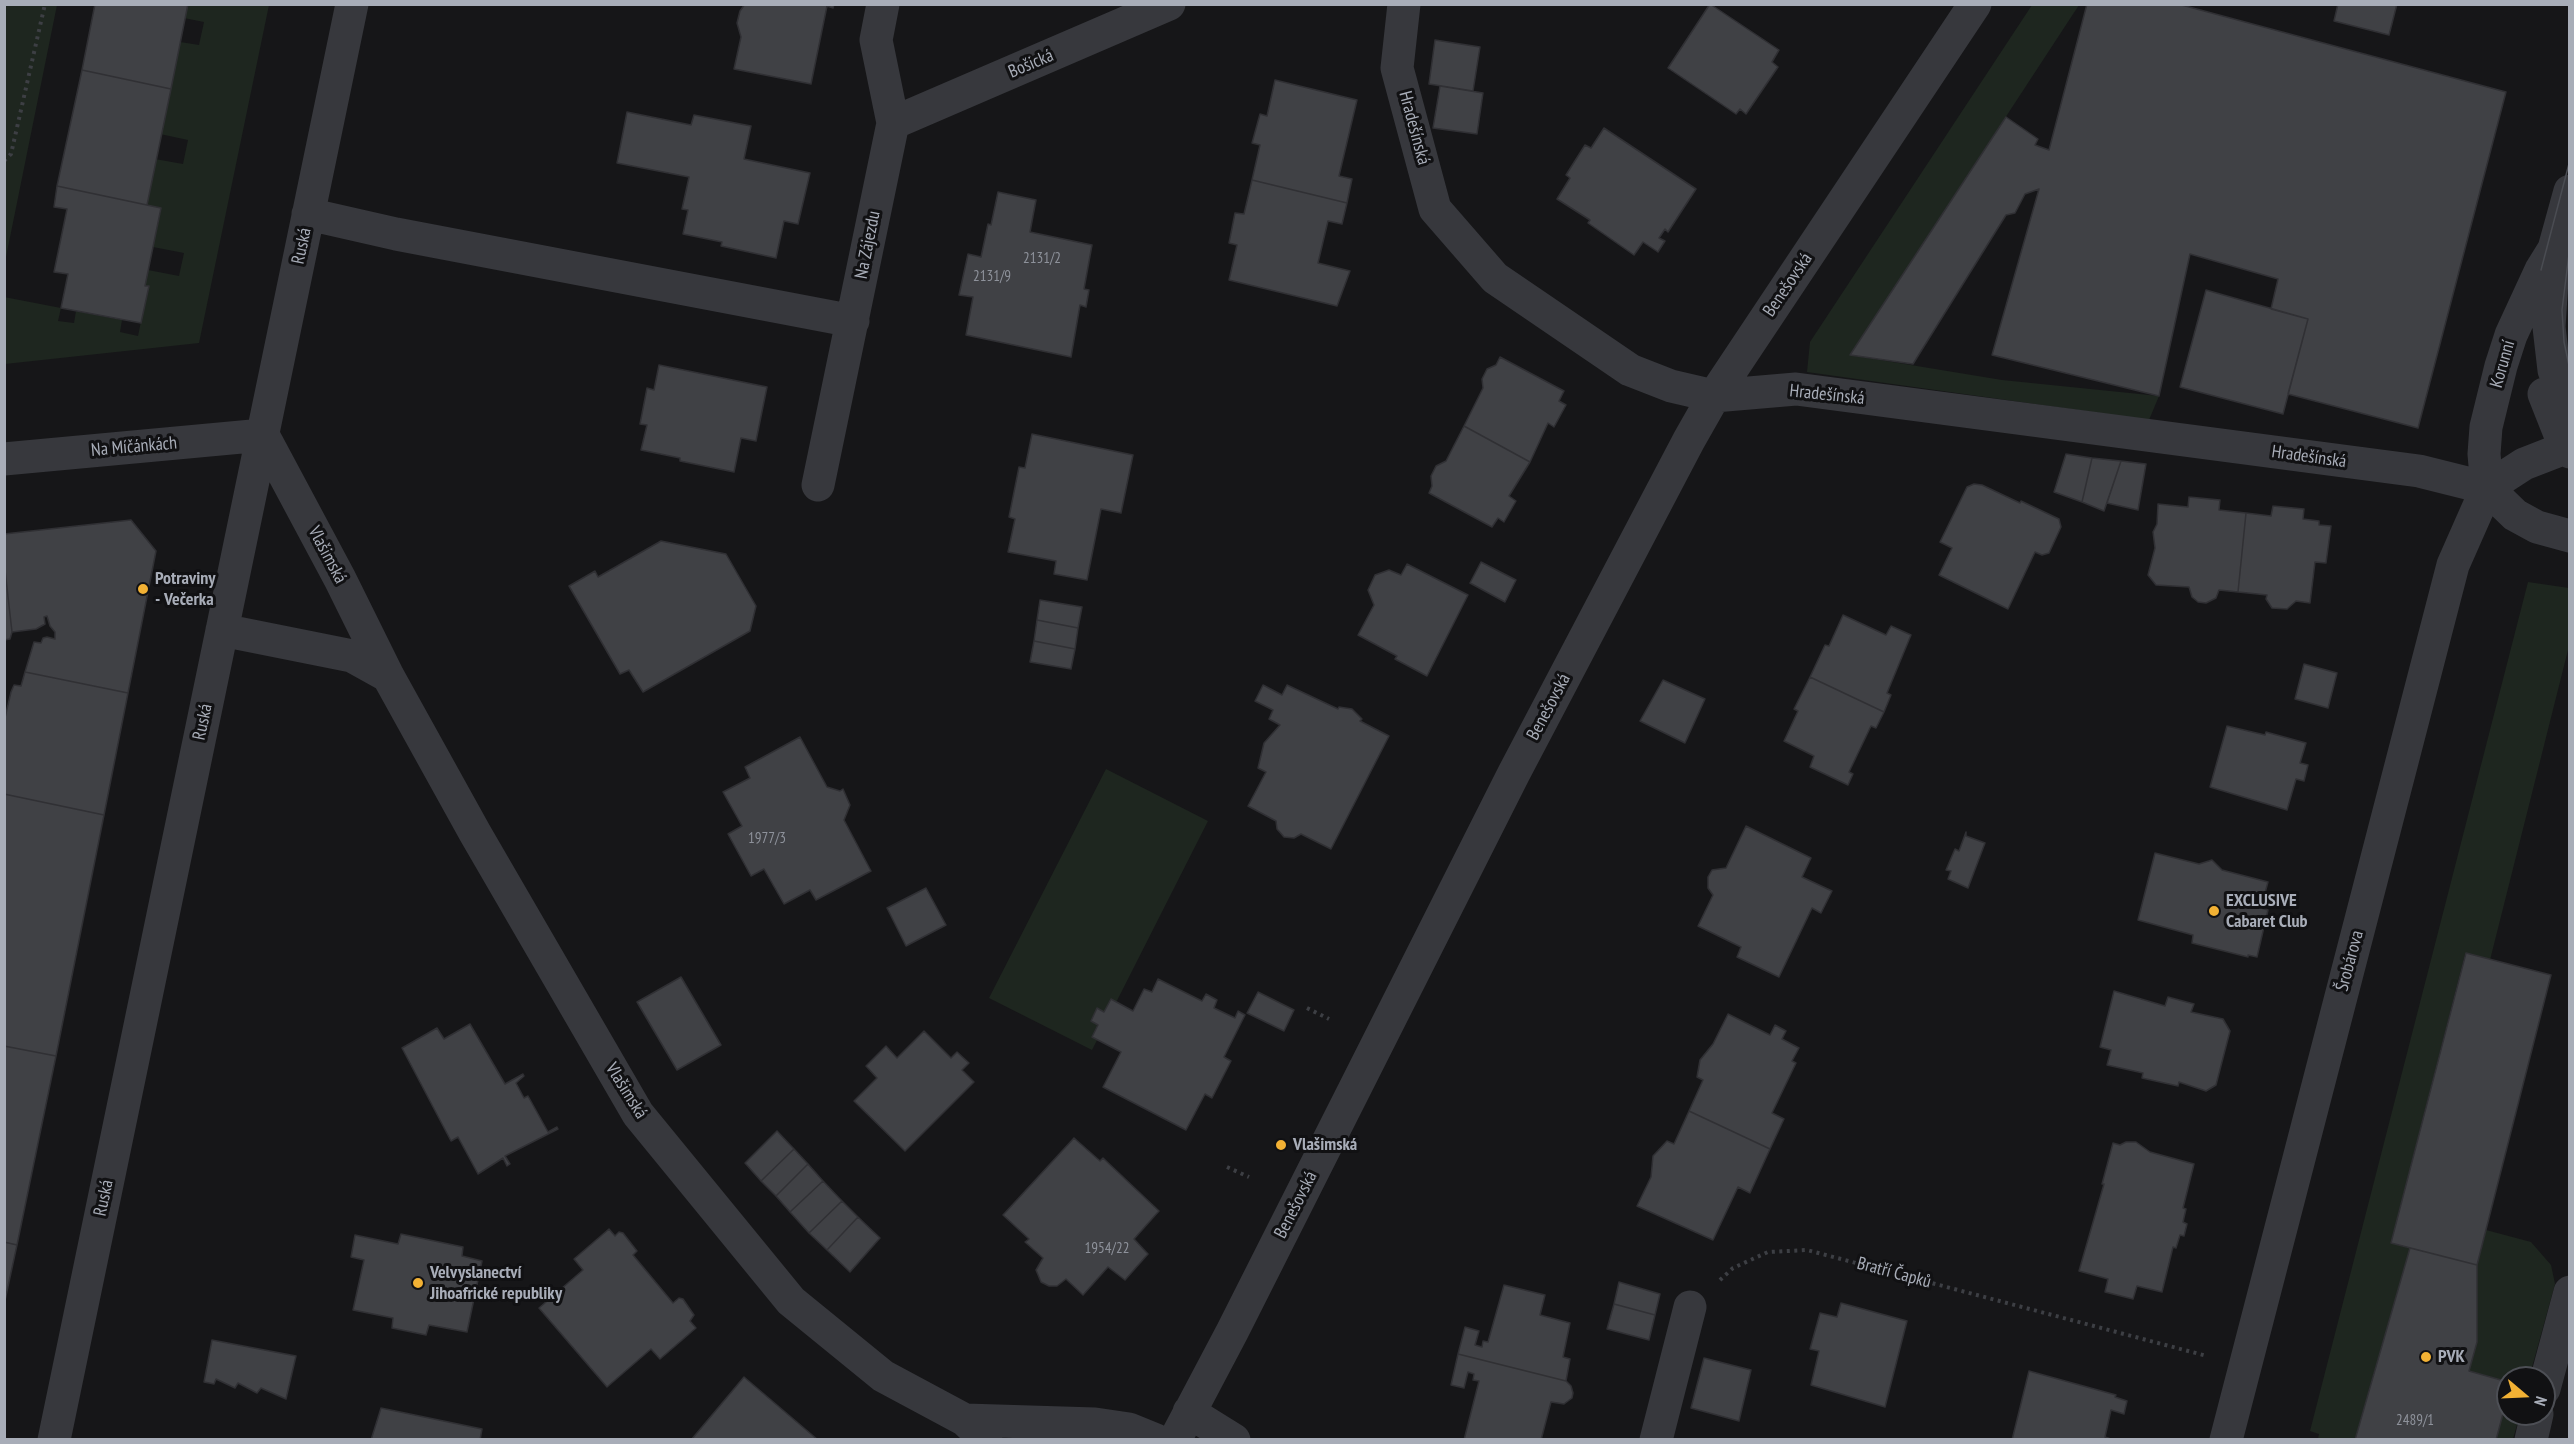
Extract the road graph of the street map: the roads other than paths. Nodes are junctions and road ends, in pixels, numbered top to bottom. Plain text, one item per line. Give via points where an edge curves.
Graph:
1 (352, 4) edge
2 (883, 4) edge
3 (1169, 4) edge
4 (1404, 4) edge
5 (1975, 4) edge
6 (893, 123) junction
7 (2570, 191) edge
8 (308, 214) junction
9 (2547, 260) junction
10 (853, 321) junction
11 (1714, 396) junction
12 (2570, 414) edge
13 (263, 435) junction
14 (2568, 448) edge
15 (4, 459) edge
16 (818, 485) dead end
17 (2487, 488) junction
18 (2570, 536) edge
19 (222, 630) junction
20 (388, 676) junction
21 (2570, 1292) edge
22 (1690, 1307) road end
23 (2550, 1366) edge
24 (1182, 1426) edge
25 (975, 1430) edge
26 (54, 1440) edge
27 (1156, 1440) edge
28 (1234, 1440) edge
29 (1656, 1440) edge
30 (2226, 1440) edge

1 - 8 street, Ruská
2 - 6 street, Na Zájezdu via 876,40
3 - 6 street, Bošická
4 - 11 street, Hradešínská via 1397,68 1435,209 1495,278 1630,370 1671,387
5 - 11 street, Benešovská
6 - 10 street, Na Zájezdu
7 - 9 street, Korunní
8 - 10 street
8 - 13 street, Ruská
9 - 12 street, Korunní via 2554,370
9 - 14 street via 2536,299 2537,360 2543,390
9 - 17 street, Korunní via 2511,335 2486,427
10 - 16 street, Na Zájezdu
11 - 17 street, Hradešínská via 1796,389 2419,471
11 - 24 street, Benešovská via 1514,773
13 - 15 street, Na Míčánkách
13 - 19 street, Ruská
13 - 20 street, Vlašimská
14 - 17 street via 2524,464
17 - 18 street via 2515,515 2537,527
17 - 30 street, Šrobárova via 2453,565
19 - 20 street via 352,656
19 - 26 street, Ruská
20 - 25 street, Vlašimská via 638,1114 791,1301 883,1376
21 - 23 street
22 - 29 street
24 - 28 street
25 - 27 street, Vlašimská via 1095,1424 1129,1429

